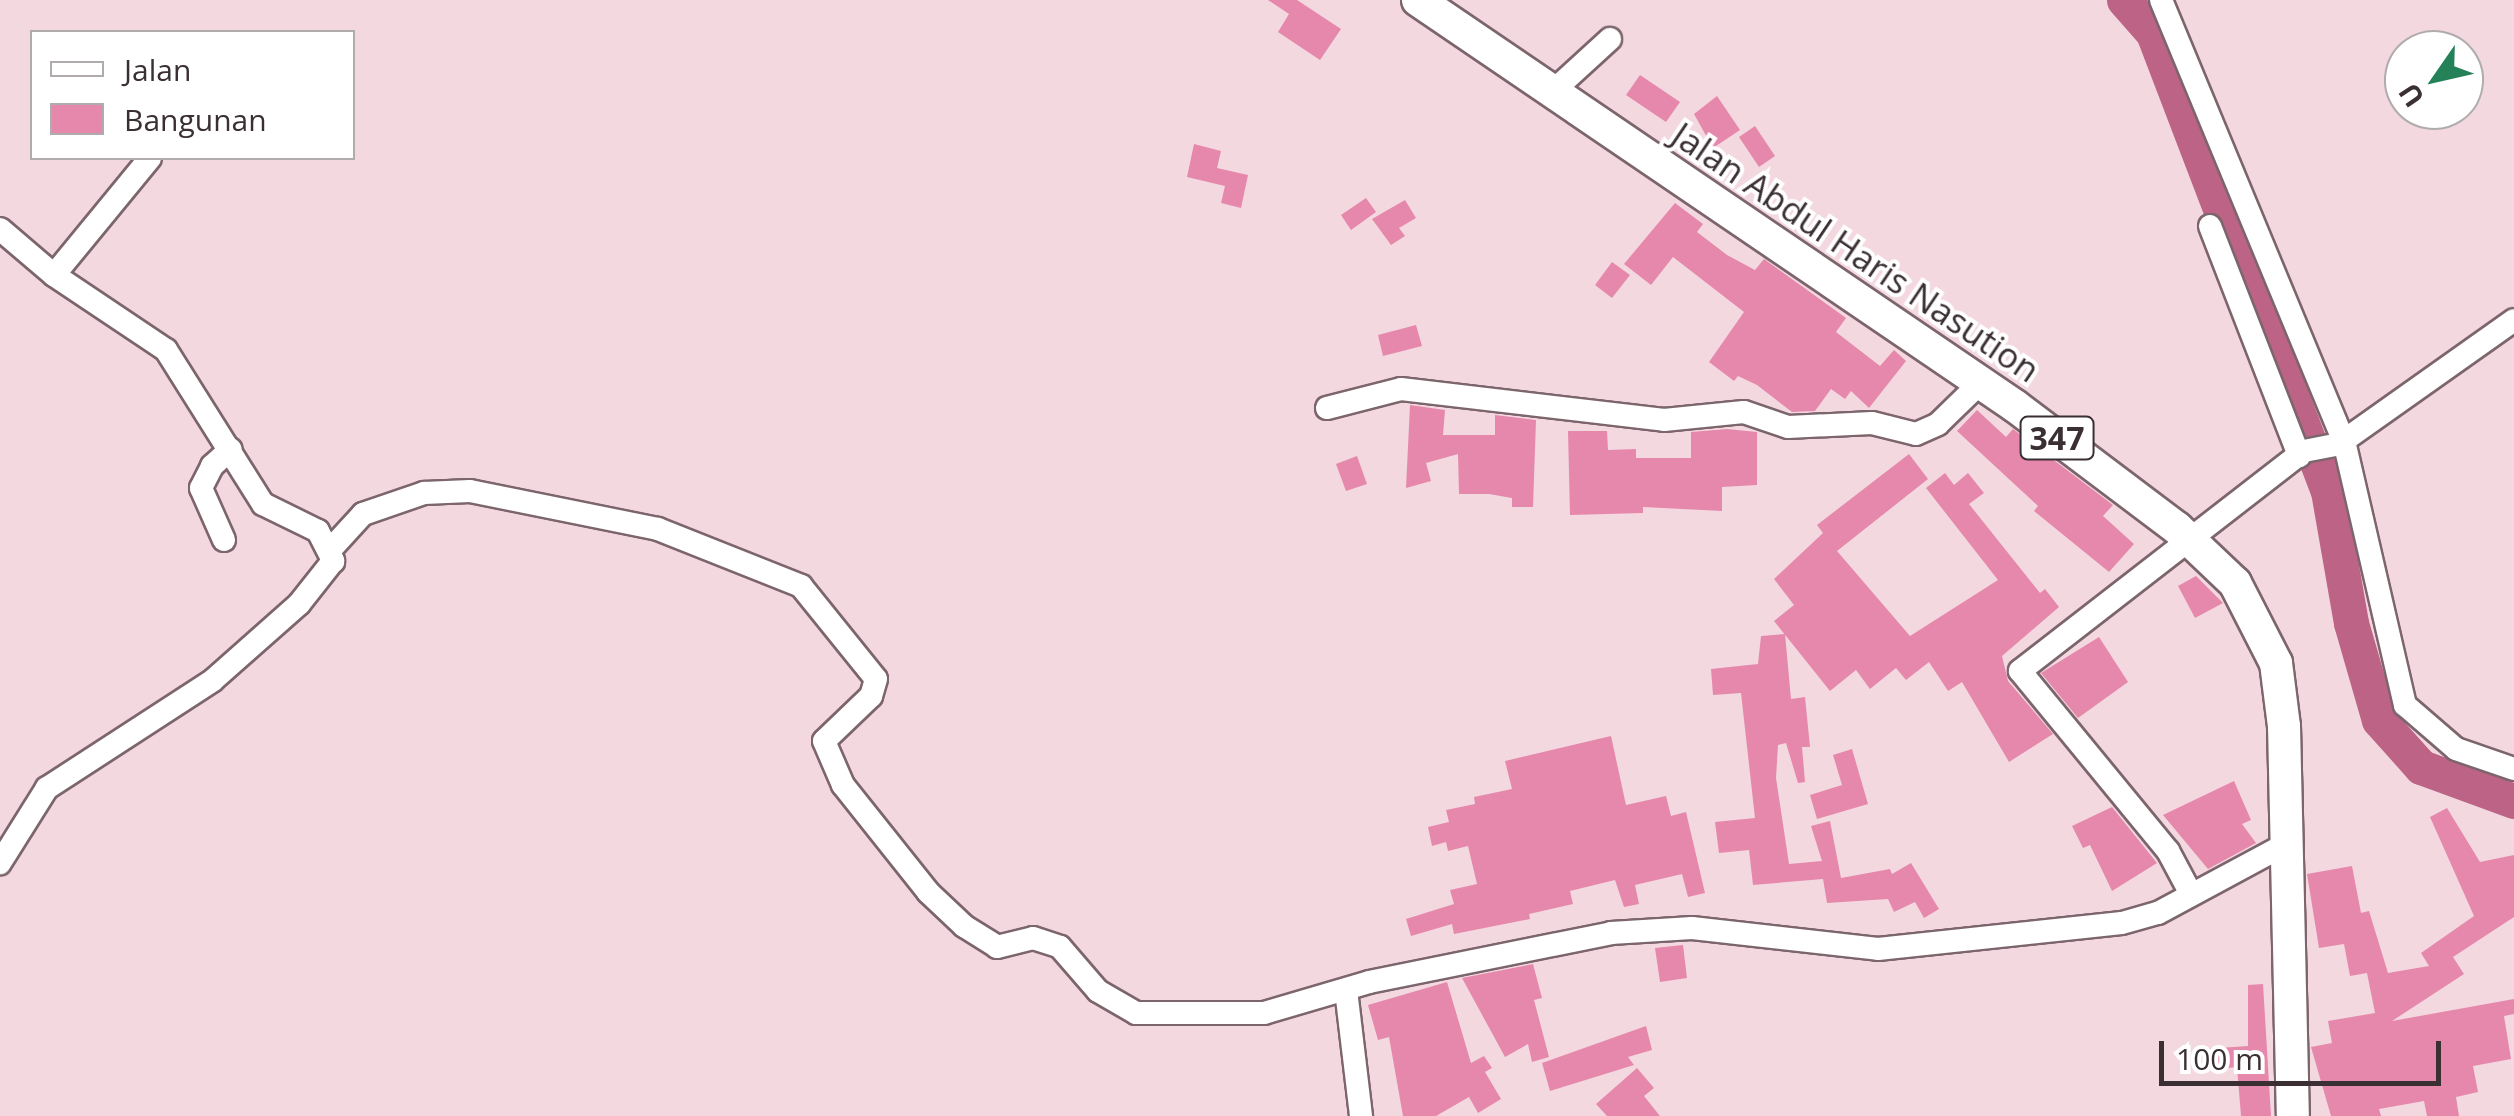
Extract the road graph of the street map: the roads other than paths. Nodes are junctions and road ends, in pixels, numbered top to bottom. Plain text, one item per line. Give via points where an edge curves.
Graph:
1 (1418, 0) edge
2 (2161, 0) edge
3 (1610, 39) dead end
4 (1551, 93) junction
5 (148, 160) edge
6 (2210, 226) dead end
7 (0, 229) edge
8 (54, 275) junction
9 (2514, 320) edge
10 (1980, 383) junction
11 (1328, 408) dead end
12 (2342, 442) junction
13 (231, 449) junction
14 (2301, 454) junction
15 (224, 540) dead end
16 (2192, 543) junction
17 (330, 550) junction
18 (2514, 769) edge
19 (2288, 844) junction
20 (0, 864) edge
21 (2190, 894) junction
22 (1346, 990) junction
23 (1361, 1116) edge
24 (2293, 1116) edge

1 - 4 main road, Jalan Abdul Haris Nasution / 347
2 - 12 street
3 - 4 street
4 - 10 main road, Jalan Abdul Haris Nasution / 347
5 - 8 street
6 - 14 street
7 - 8 street
8 - 13 street via 166,350
9 - 12 street
10 - 11 street via 1938,424 1916,434 1872,423 1788,426 1744,412 1664,420 1400,389
10 - 16 main road, Jalan Abdul Haris Nasution / 347
12 - 14 street
12 - 18 street via 2405,705 2456,750
13 - 15 street via 201,488
13 - 17 street via 263,504 318,531
14 - 16 street
16 - 19 main road, Jalan Abdul Haris Nasution / 347 via 2235,583 2276,663
16 - 21 street via 2020,671 2168,851
17 - 20 street via 333,561 318,584 212,681 47,788
17 - 22 street via 363,514 424,493 470,491 658,529 801,586 826,608 876,679 871,696 824,740 830,761 928,892 985,942 996,947 1034,938 1060,946 1098,991 1136,1012 1264,1013
19 - 21 street
19 - 24 main road, Jalan Abdul Haris Nasution / 347
21 - 22 street via 2122,923 1878,949 1692,928 1611,933
22 - 23 street

